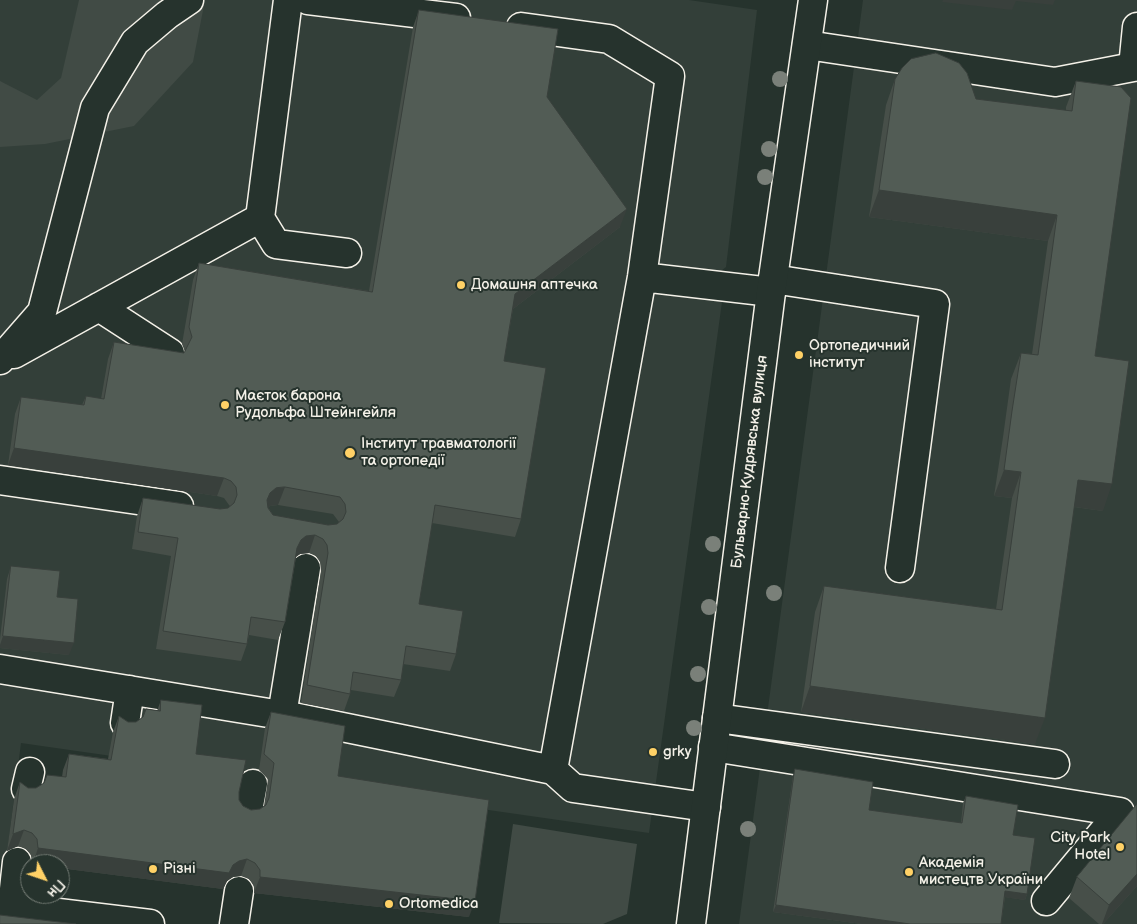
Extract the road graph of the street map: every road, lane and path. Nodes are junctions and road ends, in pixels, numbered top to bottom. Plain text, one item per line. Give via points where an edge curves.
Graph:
1 (190, 0) edge
2 (288, 0) edge
3 (308, 0) edge
4 (813, 0) edge
5 (1137, 27) edge
6 (807, 45) junction
7 (260, 218) junction
8 (347, 253) dead end
9 (642, 278) junction
10 (772, 286) junction
11 (99, 307) junction
12 (170, 353) edge
13 (0, 361) edge
14 (0, 480) edge
15 (205, 510) edge
16 (306, 568) dead end
17 (900, 568) dead end
18 (0, 669) edge
19 (130, 690) junction
20 (282, 715) junction
21 (718, 718) junction
22 (125, 723) edge
23 (713, 747) junction
24 (1055, 764) dead end
25 (553, 770) junction
26 (253, 784) dead end
27 (706, 807) junction
28 (248, 811) edge
29 (16, 862) dead end
30 (239, 891) dead end
31 (1046, 901) dead end
32 (6, 907) edge
33 (150, 924) edge
34 (234, 924) edge
35 (691, 924) edge

1 - 13 main road via 135,42 95,108 42,312
2 - 7 main road
3 - 9 main road via 609,40 670,76
4 - 6 main road, Бульварно-Кудрявська вулиця
5 - 6 main road via 1132,66 1055,82
6 - 10 main road, Бульварно-Кудрявська вулиця
7 - 8 main road via 276,244
7 - 11 main road
9 - 10 main road
9 - 25 main road
10 - 17 main road via 935,304
10 - 21 main road, Бульварно-Кудрявська вулиця
11 - 12 main road
11 - 13 main road
14 - 15 main road
16 - 20 main road
18 - 19 main road
19 - 20 main road
19 - 22 main road
20 - 25 main road
21 - 23 main road, Бульварно-Кудрявська вулиця
21 - 24 main road
23 - 27 main road, Бульварно-Кудрявська вулиця
23 - 31 main road via 1120,812
25 - 27 main road via 573,788
26 - 28 main road
27 - 35 main road, Бульварно-Кудрявська вулиця
29 - 32 main road
30 - 34 main road
32 - 33 main road

